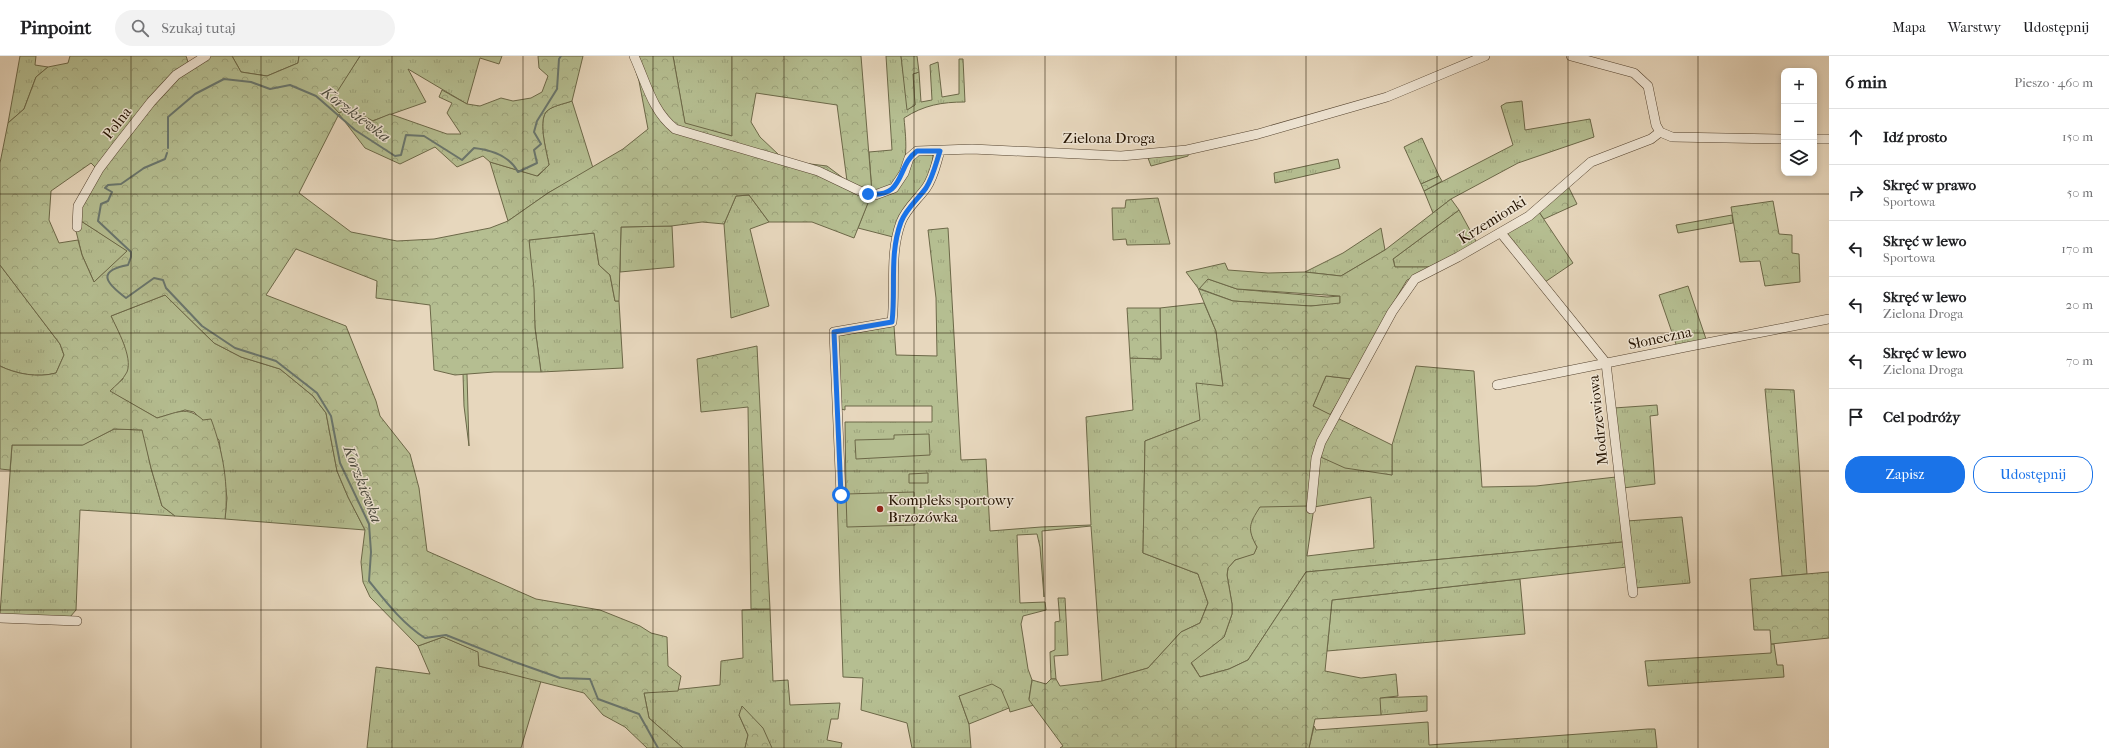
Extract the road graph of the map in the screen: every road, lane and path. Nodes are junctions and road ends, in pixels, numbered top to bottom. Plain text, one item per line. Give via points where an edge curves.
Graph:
1 (206, 56) edge
2 (634, 56) edge
3 (1486, 56) edge
4 (1571, 56) edge
5 (1660, 132) junction
6 (1781, 139) edge
7 (1817, 139) edge
8 (1829, 139) edge
9 (940, 151) junction
10 (77, 227) dead end
11 (1501, 233) junction
12 (1829, 319) edge
13 (1606, 363) junction
14 (1497, 385) dead end
15 (841, 495) dead end
16 (1311, 509) dead end
17 (1633, 593) dead end
18 (0, 618) edge
19 (77, 621) dead end

1 - 10 street, Polna via 176,75 114,148 99,168 78,206
2 - 9 street, Zielona Droga via 652,100 675,129 818,171 862,192 875,195 894,188 904,173 909,158 917,151
3 - 9 street, Zielona Droga via 1387,97 1258,134 1187,150 1121,156 972,149
4 - 5 street via 1634,73 1642,79 1648,86 1656,125
5 - 6 street via 1672,137
5 - 11 street, Krzemionki via 1650,139 1591,162 1529,216
7 - 8 street
9 - 15 street via 934,173 927,186 907,210 897,235 894,251 892,322 834,332
11 - 13 street, Modrzewiowa
11 - 16 street, Krzemionki via 1415,279 1392,312 1321,442 1316,458
12 - 13 street, Słoneczna
13 - 14 street, Słoneczna
13 - 17 street, Modrzewiowa
18 - 19 street

